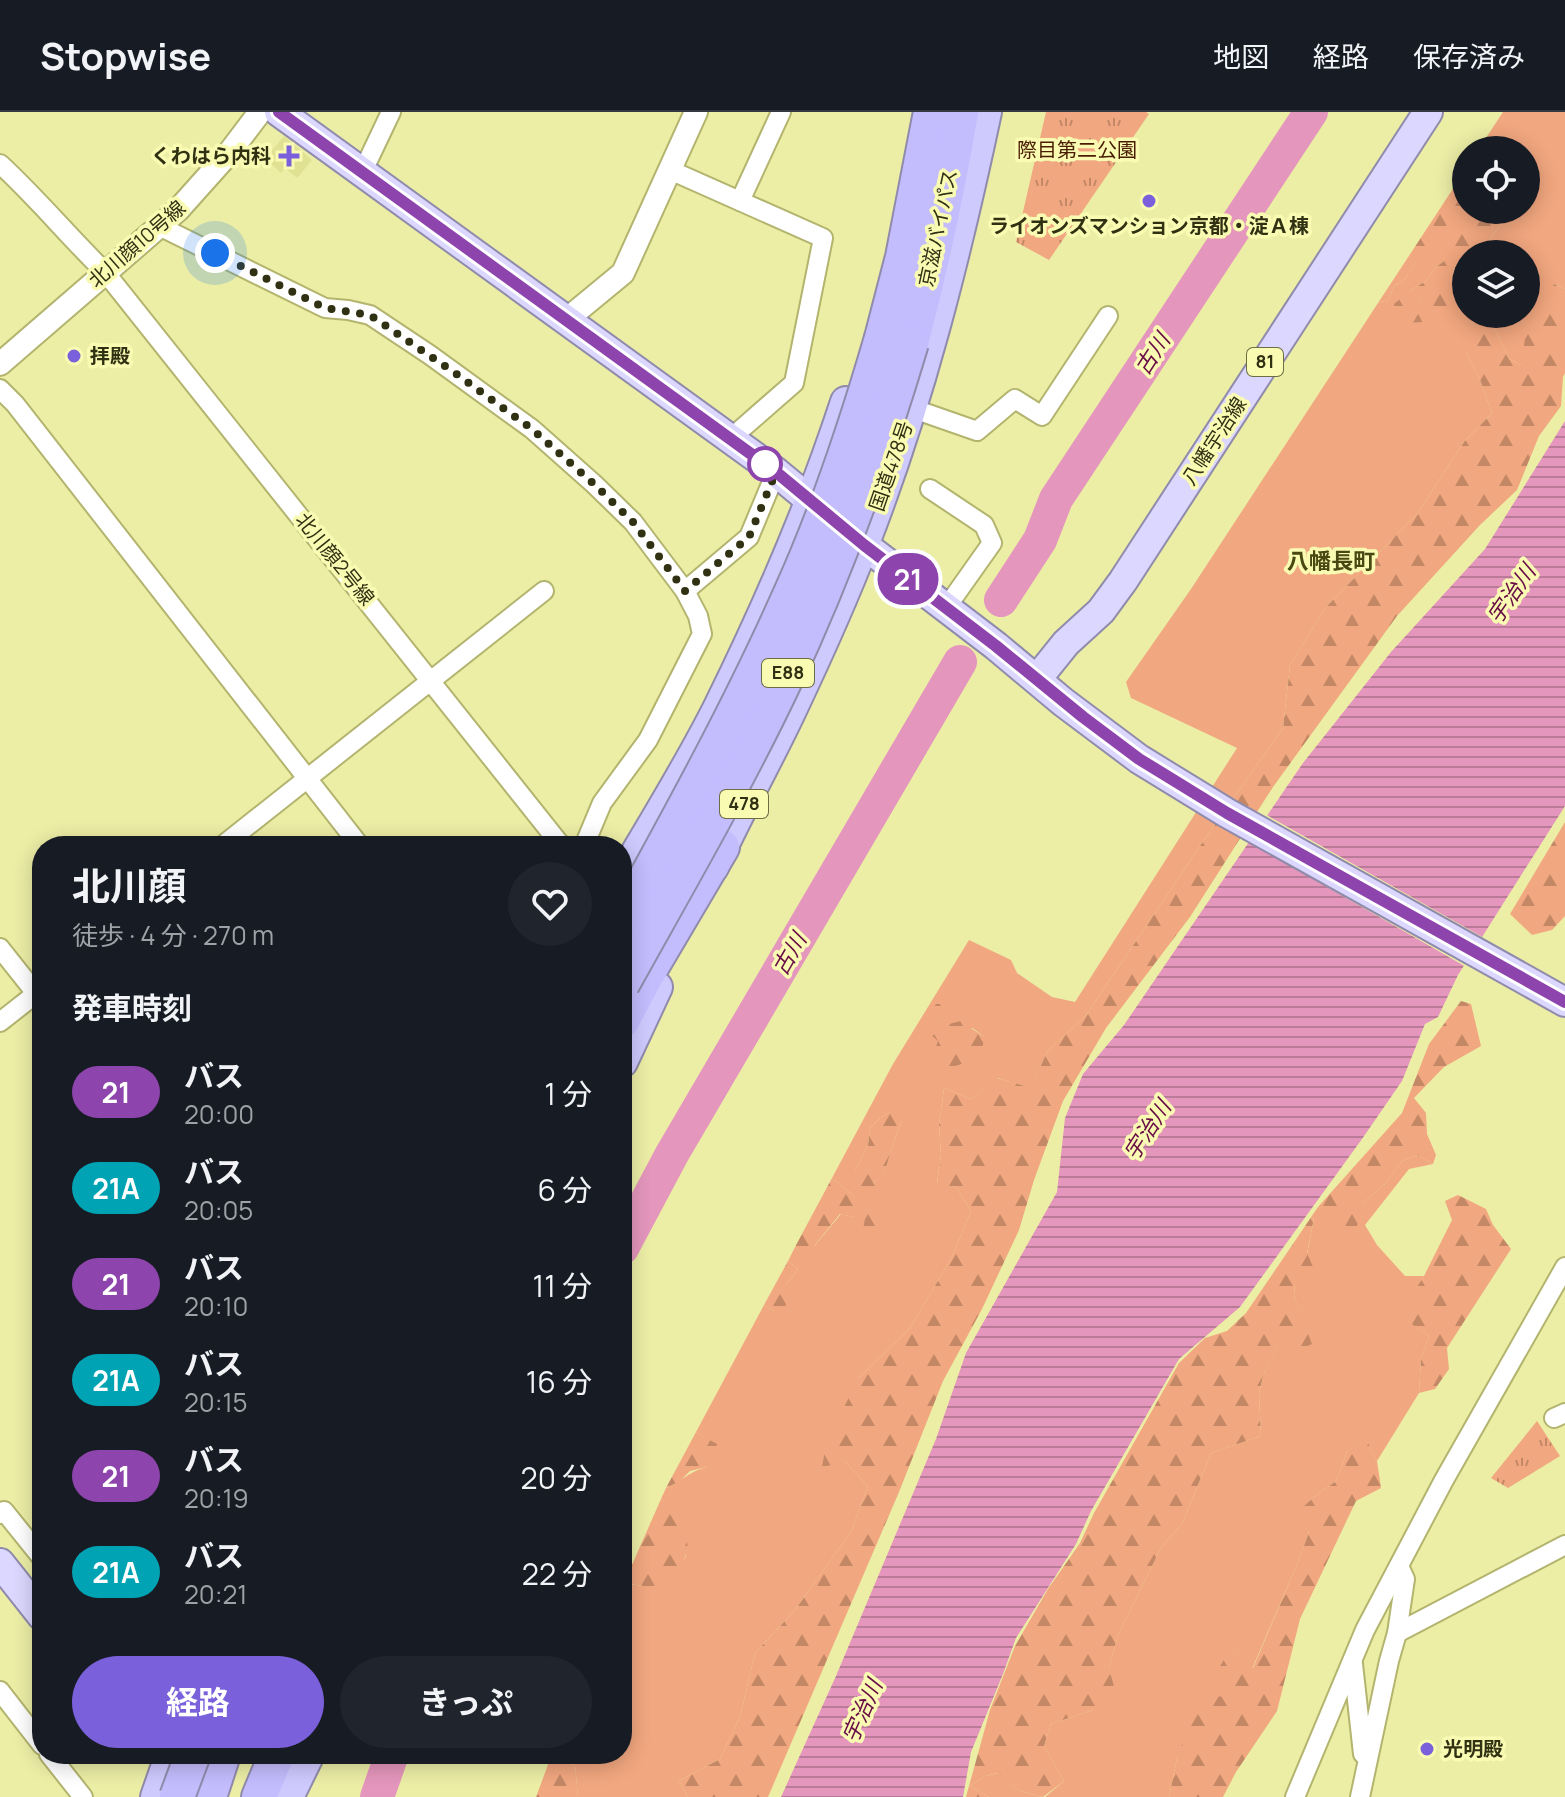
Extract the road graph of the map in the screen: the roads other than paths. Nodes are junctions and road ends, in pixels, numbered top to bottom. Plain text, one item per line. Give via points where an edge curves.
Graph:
1 (260, 112) edge
2 (279, 112) edge
3 (391, 112) edge
4 (696, 112) edge
5 (781, 112) edge
6 (914, 112) edge
7 (931, 112) edge
8 (961, 112) edge
9 (978, 112) edge
10 (986, 112) edge
11 (1425, 114) edge
12 (910, 148) joint
13 (0, 164) edge
14 (670, 170) junction
15 (362, 173) junction
16 (740, 201) junction
17 (962, 215) junction
18 (159, 226) junction
19 (105, 272) junction
20 (1108, 316) dead end
21 (566, 320) junction
22 (896, 340) junction
23 (0, 364) edge
24 (0, 389) edge
25 (911, 408) junction
26 (731, 438) junction
27 (776, 472) junction
28 (930, 489) dead end
29 (810, 500) junction
30 (864, 545) junction
31 (544, 591) dead end
32 (685, 591) junction
33 (946, 608) junction
34 (1037, 679) junction
35 (431, 680) junction
36 (308, 778) junction
37 (235, 836) edge
38 (352, 836) edge
39 (554, 836) edge
40 (588, 836) edge
41 (722, 847) junction
42 (632, 860) edge
43 (632, 904) edge
44 (0, 948) edge
45 (633, 982) edge
46 (32, 985) edge
47 (32, 1000) edge
48 (1565, 1002) edge
49 (0, 1022) edge
50 (632, 1040) edge
51 (1565, 1267) edge
52 (0, 1514) edge
53 (1565, 1545) edge
54 (32, 1546) edge
55 (0, 1563) edge
56 (1399, 1566) junction
57 (32, 1603) edge
58 (1397, 1633) junction
59 (1353, 1661) junction
60 (0, 1691) edge
61 (32, 1732) edge
62 (57, 1764) edge
63 (220, 1764) edge
64 (253, 1764) edge
65 (273, 1764) edge
66 (304, 1764) edge
67 (169, 1771) edge
68 (1365, 1772) junction
69 (1359, 1796) edge
70 (83, 1797) edge
71 (185, 1797) edge
72 (209, 1797) edge
73 (241, 1797) edge
74 (259, 1797) edge
75 (288, 1797) edge
76 (1295, 1797) edge

1 - 18 street, 北川顔10号線 via 199,188
2 - 15 main road
3 - 15 street
4 - 14 street
5 - 16 street
6 - 12 highway
7 - 22 highway, 京滋バイパス / E88 via 903,257
8 - 22 highway, 京滋バイパス / E88 via 932,263
9 - 17 highway
10 - 17 highway, 国道478号 / 478
11 - 34 main road, 八幡宇治線 / 81 via 1123,581
12 - 29 highway via 871,326
13 - 19 street, 北川顔2号線
14 - 16 street
14 - 21 street via 623,273
15 - 21 main road
16 - 26 street via 823,238 794,383
17 - 25 highway, 国道478号 / 478
18 - 19 street, 北川顔10号線
18 - 32 street via 325,308 370,315 430,355 532,429 594,484 633,522
19 - 23 street, 北川顔10号線
19 - 35 street, 北川顔2号線
20 - 25 street via 1042,416 1015,399 977,431
21 - 26 main road
22 - 43 highway, E88, bridge via 859,415 794,588
22 - 45 highway, E88, bridge via 888,420 820,601
24 - 36 street
25 - 30 highway, 国道478号 / 478
26 - 27 main road
27 - 29 main road
27 - 32 street via 749,537
28 - 33 street via 984,525 992,543
29 - 30 main road
29 - 42 highway via 718,709
30 - 33 main road
30 - 41 highway, 国道478号 / 478 via 791,710
31 - 35 street
32 - 40 street via 702,634 648,740 602,803
33 - 34 main road
34 - 48 main road via 1183,787
35 - 36 street
35 - 39 street, 北川顔2号線
36 - 37 street
36 - 38 street
41 - 45 highway
41 - 50 highway, 国道478号 / 478
44 - 46 street
47 - 49 street
51 - 56 street
52 - 54 street via 4,1511
53 - 58 street
55 - 57 main road
56 - 58 street via 1405,1579
56 - 59 street
58 - 68 street
59 - 68 street
59 - 76 street
60 - 61 street
62 - 70 street
63 - 72 highway
64 - 73 highway
65 - 74 highway
66 - 75 highway
67 - 71 main road
68 - 69 street

